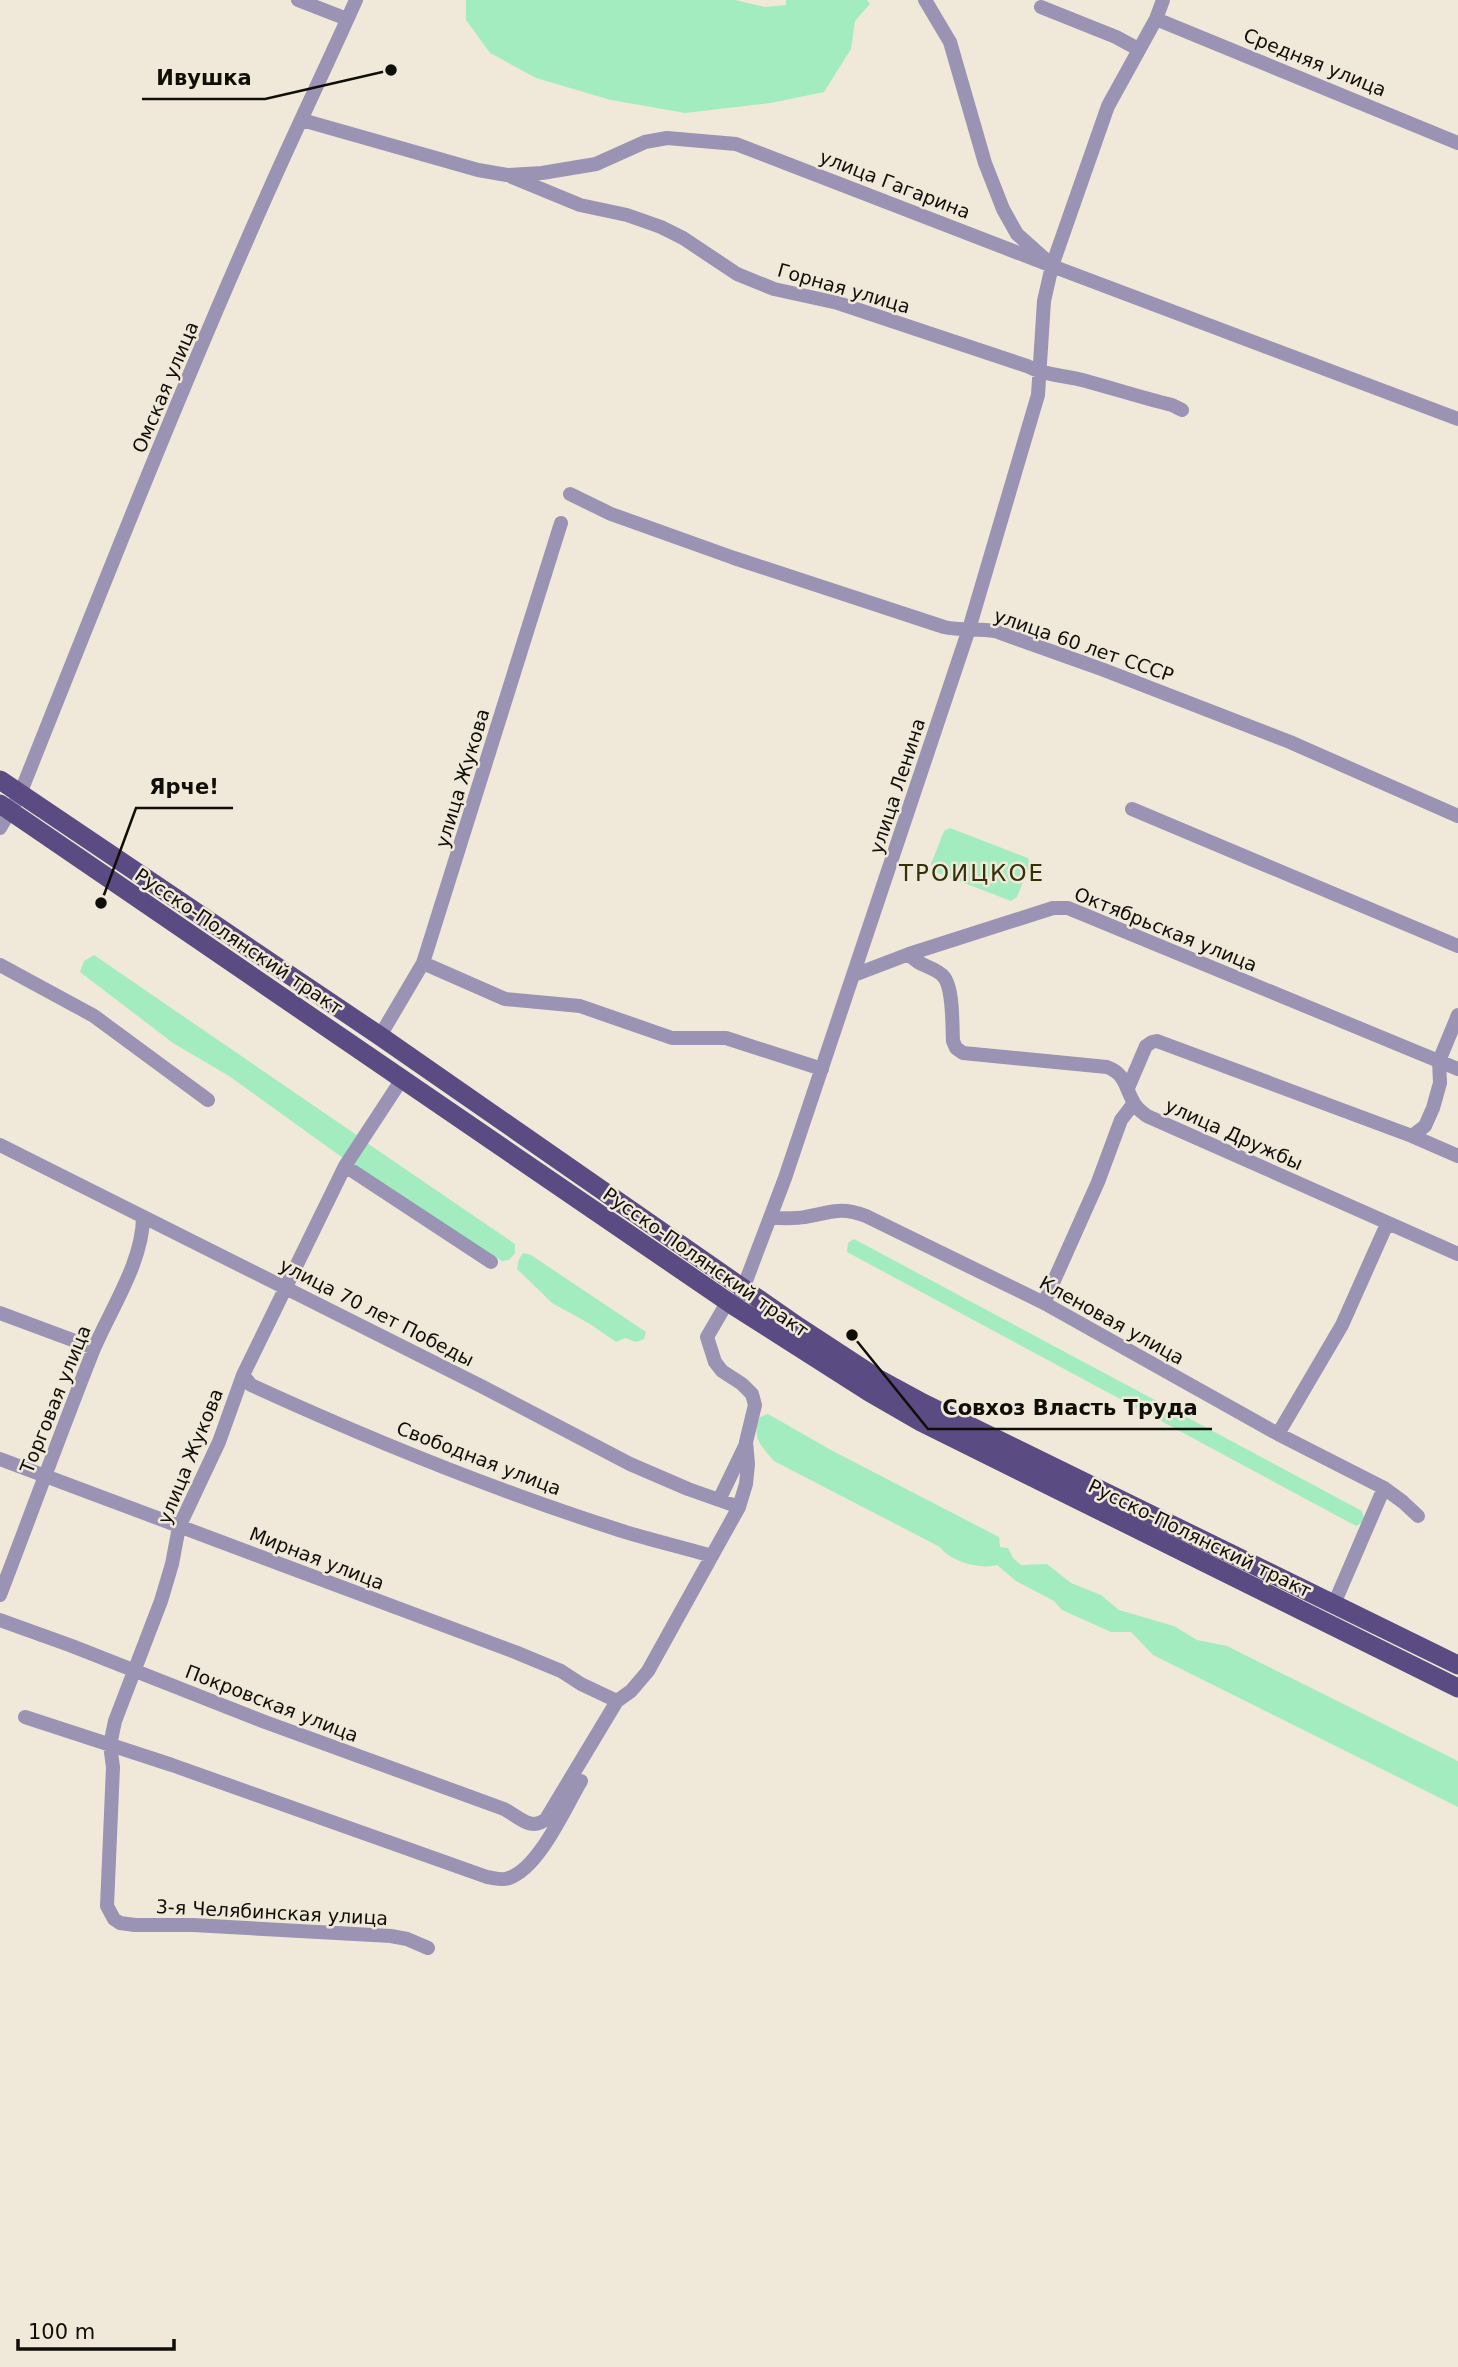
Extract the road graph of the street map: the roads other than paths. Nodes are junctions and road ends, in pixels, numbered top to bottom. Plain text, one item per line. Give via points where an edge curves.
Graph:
1 (298, 0) edge
2 (356, 0) edge
3 (925, 0) edge
4 (1163, 0) edge
5 (1041, 7) dead end
6 (347, 19) junction
7 (1156, 19) junction
8 (1138, 49) junction
9 (302, 120) junction
10 (1458, 143) edge
11 (507, 175) junction
12 (1052, 266) junction
13 (1039, 373) junction
14 (1070, 377) junction
15 (1038, 394) junction
16 (1182, 410) dead end
17 (1458, 419) edge
18 (570, 494) dead end
19 (561, 523) dead end
20 (969, 629) junction
21 (0, 780) edge
22 (8, 809) edge
23 (1132, 809) dead end
24 (1458, 816) edge
25 (1458, 946) edge
26 (909, 954) junction
27 (423, 962) junction
28 (0, 965) edge
29 (854, 975) junction
30 (1458, 1014) edge
31 (380, 1036) junction
32 (1439, 1061) junction
33 (822, 1069) junction
34 (1458, 1069) edge
35 (402, 1079) junction
36 (1128, 1088) junction
37 (208, 1100) dead end
38 (1134, 1103) junction
39 (1412, 1136) junction
40 (0, 1145) edge
41 (1458, 1156) edge
42 (345, 1166) junction
43 (143, 1217) junction
44 (771, 1218) junction
45 (1387, 1224) junction
46 (1458, 1254) edge
47 (491, 1262) dead end
48 (284, 1288) junction
49 (736, 1299) junction
50 (1044, 1303) junction
51 (0, 1313) edge
52 (94, 1348) junction
53 (243, 1375) junction
54 (1278, 1434) junction
55 (746, 1442) junction
56 (0, 1459) edge
57 (45, 1476) junction
58 (1384, 1488) junction
59 (719, 1500) junction
60 (739, 1507) junction
61 (1418, 1516) dead end
62 (179, 1527) junction
63 (712, 1556) junction
64 (0, 1595) edge
65 (1334, 1604) junction
66 (0, 1620) edge
67 (1458, 1665) edge
68 (134, 1670) junction
69 (1458, 1688) edge
70 (617, 1701) junction
71 (25, 1717) dead end
72 (605, 1722) junction
73 (110, 1745) junction
74 (114, 1919) joint
75 (428, 1948) dead end

1 - 6 street
2 - 6 street, Омская улица
3 - 12 street via 950,42 1003,209 1017,234
4 - 7 street, улица Ленина
5 - 8 street
6 - 9 street, Омская улица
7 - 8 street, улица Ленина
7 - 10 street, Средняя улица
8 - 12 street, улица Ленина via 1099,128
9 - 11 street, улица Гагарина
9 - 22 street, Омская улица
11 - 12 street, улица Гагарина via 596,164 645,142 667,138 736,144
11 - 13 street, Горная улица via 580,205 661,227 737,274 774,289 838,303
12 - 13 street, улица Ленина via 1044,301
12 - 17 street, улица Гагарина
13 - 14 street, Горная улица
13 - 15 street, улица Ленина
14 - 15 street via 1055,379
14 - 16 street, Горная улица
15 - 20 street, улица Ленина
18 - 20 street, улица 60 лет СССР via 611,514 734,558 944,627
19 - 27 street, улица Жукова
20 - 24 street, улица 60 лет СССР via 995,631 1117,675 1290,742
20 - 29 street, улица Ленина
21 - 22 main road, Русско-Полянский тракт
22 - 31 main road, Русско-Полянский тракт
22 - 35 main road, Русско-Полянский тракт
23 - 25 street
26 - 29 street, Октябрьская улица
26 - 32 street, Октябрьская улица via 1053,908 1068,908
26 - 36 street via 948,983 953,1041 963,1053 1107,1067 1123,1077
27 - 31 street, улица Жукова
27 - 33 street via 505,999 580,1006 672,1038 726,1038
28 - 37 street via 94,1016
29 - 33 street, улица Ленина
30 - 32 street
31 - 49 main road, Русско-Полянский тракт
32 - 34 street, Октябрьская улица
32 - 39 street via 1440,1083 1433,1108 1425,1126
33 - 44 street, улица Ленина
35 - 42 street, улица Жукова
35 - 49 main road, Русско-Полянский тракт
36 - 38 street
36 - 39 street via 1146,1046 1157,1041
38 - 45 street, улица Дружбы via 1163,1125
38 - 50 street via 1121,1120
39 - 41 street
40 - 43 street, улица 70 лет Победы
42 - 47 street
42 - 48 street, улица Жукова
43 - 48 street, улица 70 лет Победы
43 - 52 street, Торговая улица via 137,1249
44 - 49 street, улица Ленина
44 - 50 street, Кленовая улица via 852,1210
45 - 46 street, улица Дружбы
45 - 54 street via 1342,1325
48 - 53 street, улица Жукова
48 - 59 street, улица 70 лет Победы via 630,1464
49 - 55 street, улица Ленина via 707,1337 722,1371 752,1394 755,1405
49 - 65 main road, Русско-Полянский тракт via 923,1403
49 - 69 main road, Русско-Полянский тракт via 847,1378 920,1422
50 - 54 street, Кленовая улица
51 - 52 street
52 - 57 street, Торговая улица
53 - 62 street, улица Жукова via 219,1442
53 - 63 street, Свободная улица via 251,1385 329,1421 451,1470 620,1530
54 - 58 street, Кленовая улица
55 - 59 street
55 - 60 street via 746,1484
56 - 57 street, Мирная улица
57 - 62 street, Мирная улица
57 - 64 street, Торговая улица
58 - 61 street, Кленовая улица
58 - 65 street
59 - 60 street, улица 70 лет Победы
60 - 63 street
62 - 68 street, улица Жукова via 161,1601
62 - 70 street, Мирная улица via 514,1652
63 - 70 street via 648,1671
65 - 67 main road, Русско-Полянский тракт
66 - 68 street, Покровская улица
68 - 72 street, Покровская улица via 504,1809 528,1825 546,1819
68 - 73 street, улица Жукова
70 - 72 street
71 - 73 street
72 - 73 street via 593,1759 540,1849 527,1867 502,1880
73 - 74 street, улица Жукова via 107,1906
74 - 75 street, 3-я Челябинская улица via 135,1925 391,1936

